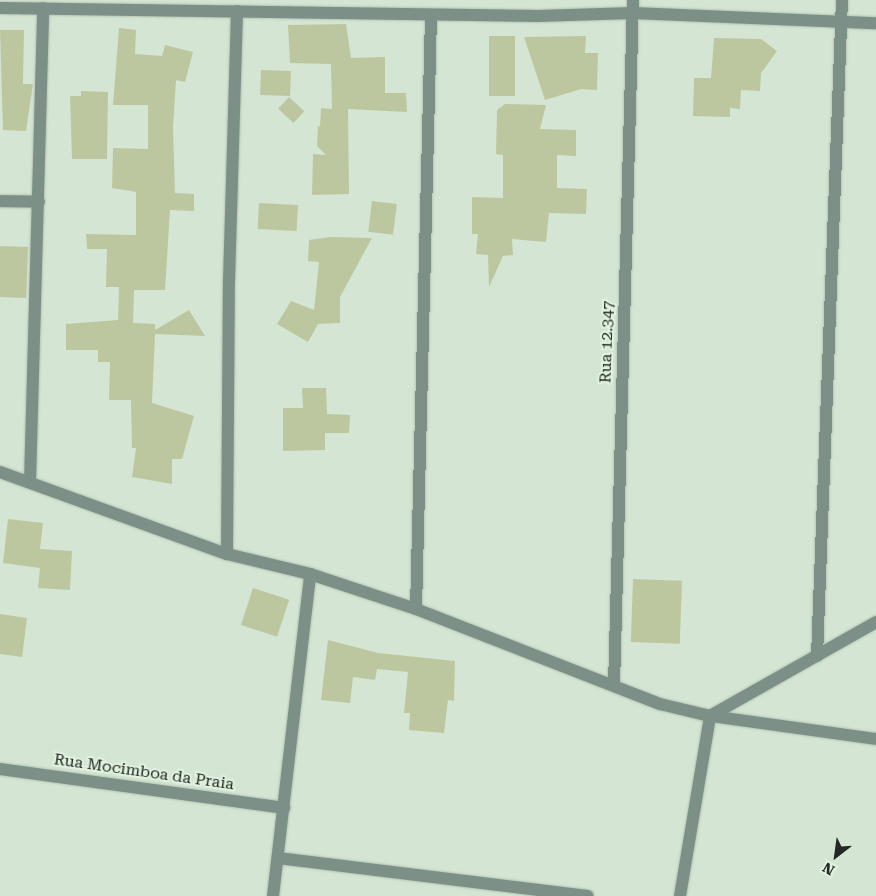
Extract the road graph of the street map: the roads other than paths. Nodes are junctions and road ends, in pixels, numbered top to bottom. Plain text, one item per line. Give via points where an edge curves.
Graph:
1 (633, 0) edge
2 (842, 0) edge
3 (0, 8) edge
4 (43, 8) junction
5 (237, 11) junction
6 (633, 13) junction
7 (431, 15) junction
8 (842, 21) junction
9 (876, 23) edge
10 (0, 201) edge
11 (39, 202) junction
12 (0, 472) edge
13 (30, 482) junction
14 (227, 554) junction
15 (310, 574) junction
16 (416, 609) junction
17 (876, 622) edge
18 (817, 656) junction
19 (614, 685) junction
20 (710, 716) junction
21 (876, 739) edge
22 (0, 769) edge
23 (284, 808) junction
24 (278, 858) junction
25 (273, 896) edge
26 (588, 896) edge
27 (680, 896) edge

1 - 6 street, Rua 12.347
2 - 8 street
3 - 4 street
4 - 5 street
4 - 11 street
5 - 7 street
5 - 14 street
6 - 7 street
6 - 8 street
6 - 19 street, Rua 12.347
7 - 16 street
8 - 9 street
8 - 18 street
10 - 11 street
11 - 13 street
12 - 13 street
13 - 14 street
14 - 15 street
15 - 16 street
15 - 23 street
16 - 19 street
17 - 18 street
18 - 20 street
19 - 20 street via 660,704
20 - 21 street
20 - 27 street
22 - 23 street, Rua Mocimboa da Praia
23 - 24 street
24 - 25 street
24 - 26 street

